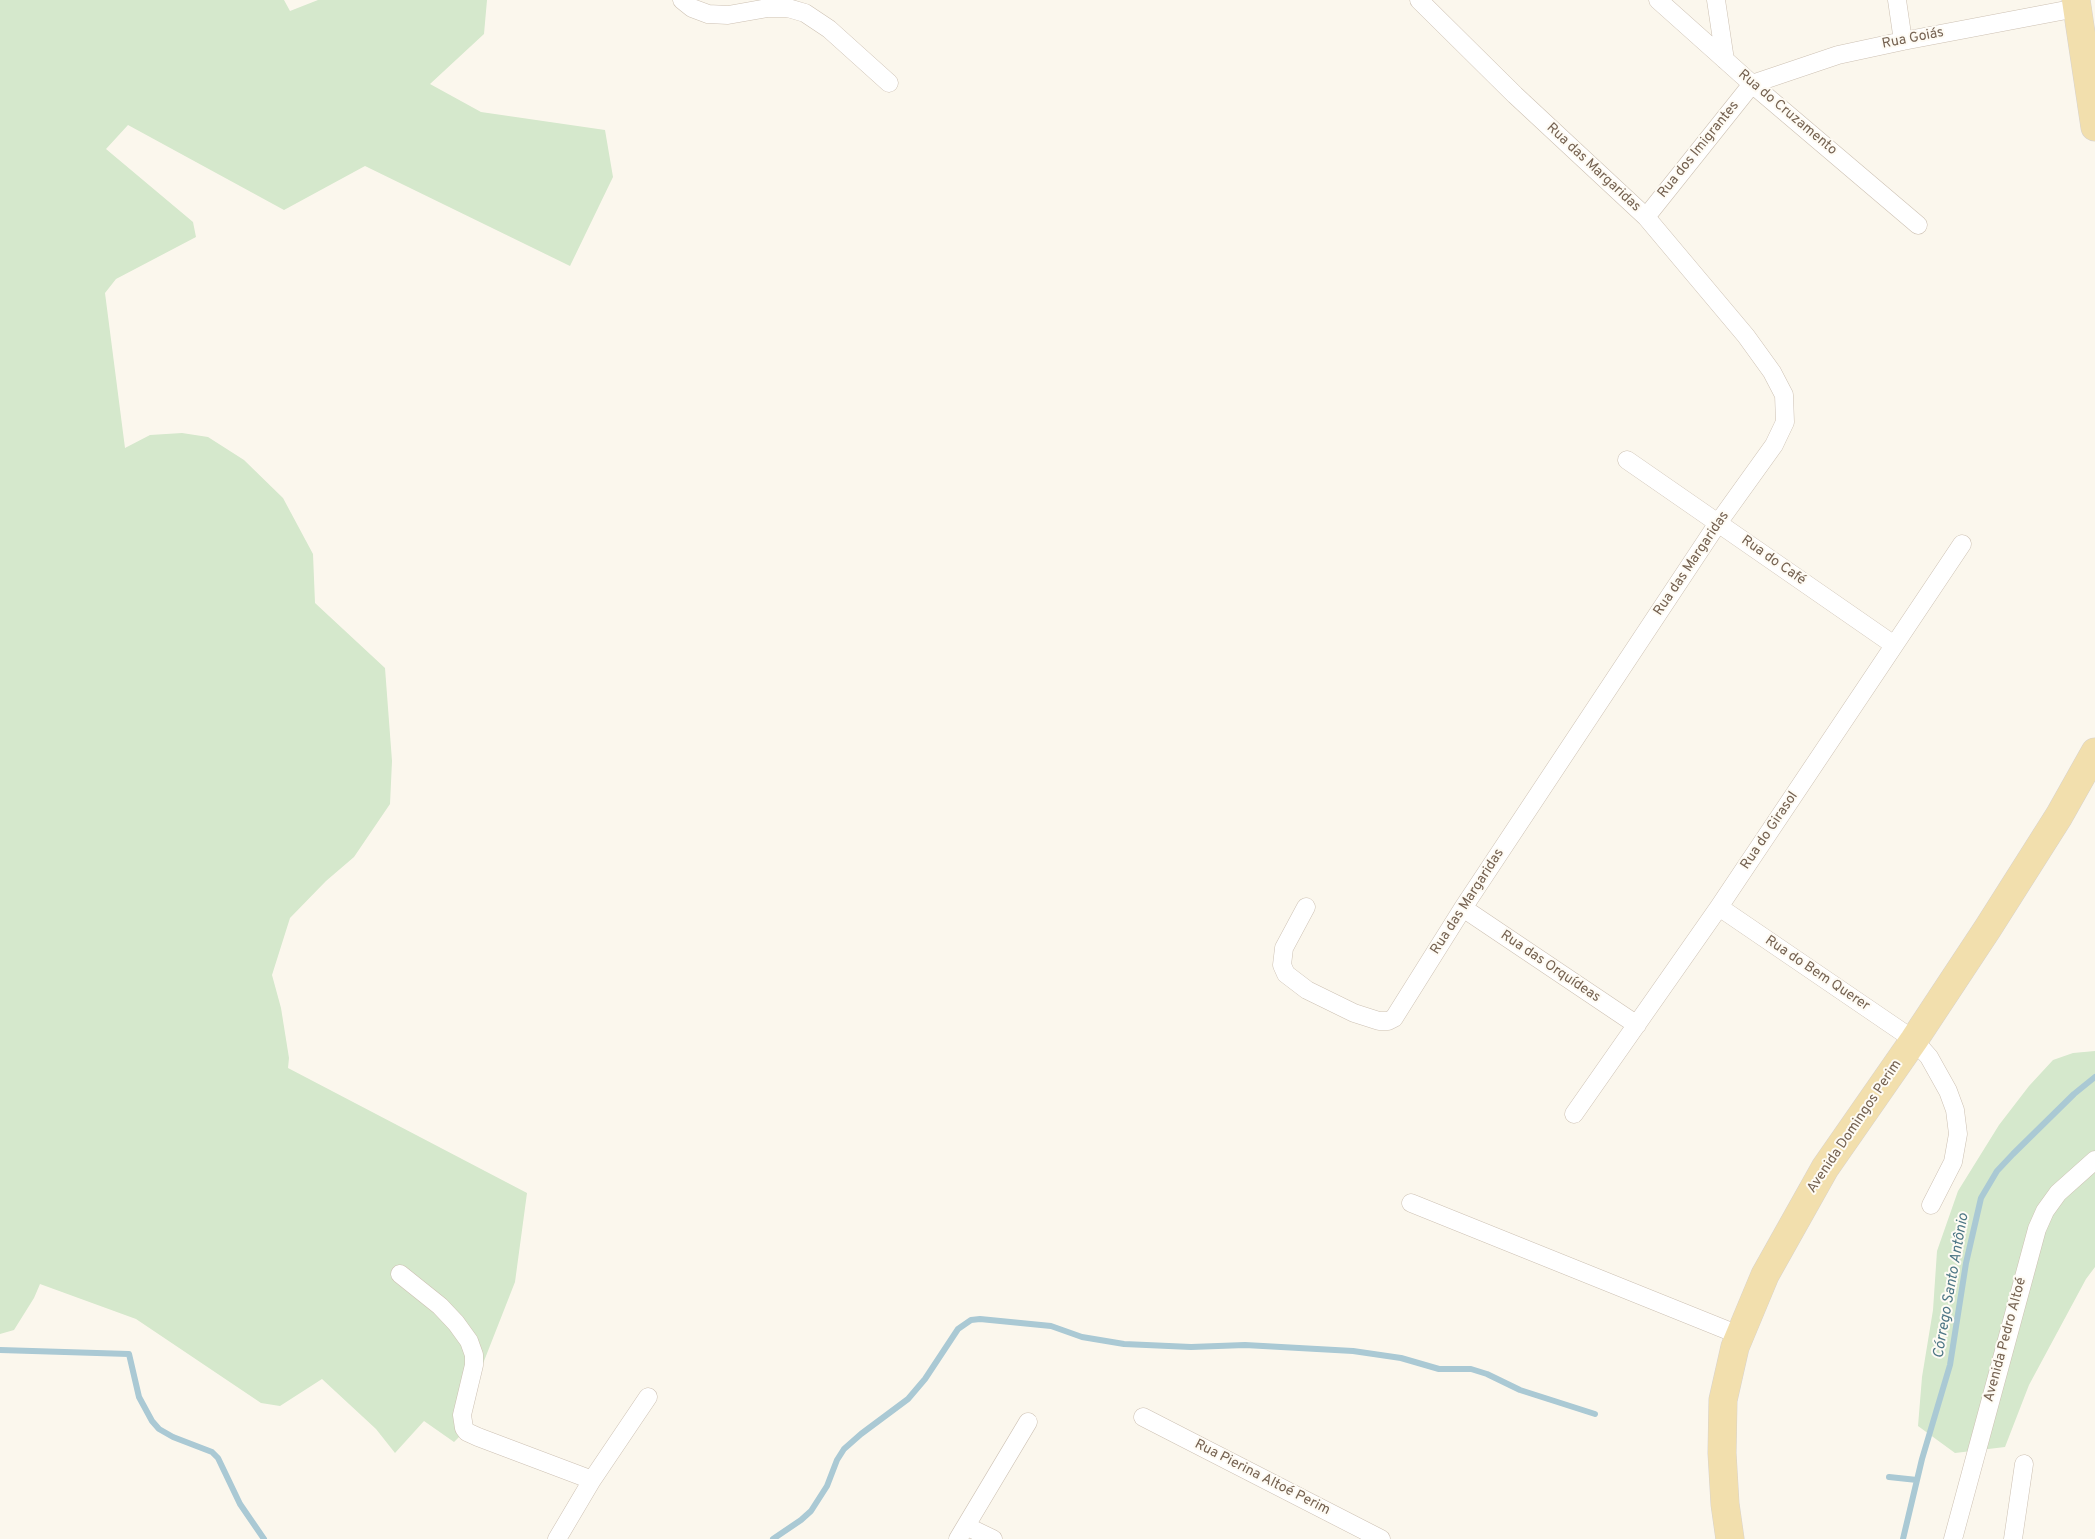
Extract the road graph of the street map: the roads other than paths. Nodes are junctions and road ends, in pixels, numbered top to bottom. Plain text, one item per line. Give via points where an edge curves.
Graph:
1 (682, 0) edge
2 (1419, 0) edge
3 (1658, 0) edge
4 (1716, 0) edge
5 (1897, 0) edge
6 (2076, 4) edge
7 (1903, 40) junction
8 (1725, 60) junction
9 (889, 83) dead end
10 (1752, 84) junction
11 (2095, 127) edge
12 (1646, 217) junction
13 (1918, 225) dead end
14 (1627, 460) dead end
15 (1718, 523) junction
16 (1962, 544) dead end
17 (1894, 645) junction
18 (2095, 752) edge
19 (1306, 907) dead end
20 (1719, 907) junction
21 (1463, 908) junction
22 (1637, 1025) junction
23 (1914, 1040) junction
24 (1574, 1114) dead end
25 (2092, 1166) edge
26 (1411, 1203) dead end
27 (1931, 1205) dead end
28 (400, 1274) dead end
29 (1739, 1335) junction
30 (648, 1397) dead end
31 (1143, 1417) dead end
32 (1028, 1422) dead end
33 (2024, 1464) dead end
34 (592, 1480) junction
35 (962, 1532) edge
36 (558, 1536) edge
37 (992, 1539) edge
38 (1381, 1539) edge
39 (1730, 1539) edge
40 (1953, 1539) edge
41 (2013, 1539) edge

1 - 9 street via 708,14 728,15 768,8 788,8 805,13 829,29
2 - 12 street, Rua das Margaridas via 1514,96
3 - 8 street, Rua do Cruzamento
4 - 8 street
5 - 7 street
6 - 7 street, Rua Goiás
6 - 11 main road
7 - 10 street, Rua Goiás via 1810,63
8 - 10 street, Rua do Cruzamento
10 - 12 street, Rua dos Imigrantes
10 - 13 street, Rua do Cruzamento
12 - 15 street, Rua das Margaridas via 1746,336 1784,395 1785,422 1774,445
14 - 15 street, Rua do Café
15 - 17 street, Rua do Café
15 - 21 street, Rua das Margaridas
16 - 17 street, Rua do Girasol
17 - 20 street, Rua do Girasol
18 - 23 main road, Avenida Domingos Perim via 2059,816
19 - 21 street, Rua das Margaridas via 1284,948 1282,965 1286,974 1307,990 1354,1013 1379,1021 1394,1018
20 - 22 street, Rua do Girasol
20 - 23 street, Rua do Bem Querer
21 - 22 street, Rua das Orquídeas
22 - 24 street, Rua do Girasol
23 - 27 street, Rua do Bem Querer via 1940,1074 1958,1121 1958,1145 1953,1162
23 - 29 main road, Avenida Domingos Perim via 1825,1168 1764,1275
25 - 40 street, Avenida Pedro Altoé via 2058,1193 2044,1211 2037,1229
26 - 29 street
28 - 34 street via 456,1323 474,1355 462,1415 467,1432
29 - 39 main road, Avenida Domingos Perim via 1723,1400 1722,1453
30 - 34 street
31 - 38 street, Rua Pierina Altoé Perim
32 - 35 street
33 - 41 street
34 - 36 street
35 - 37 street

